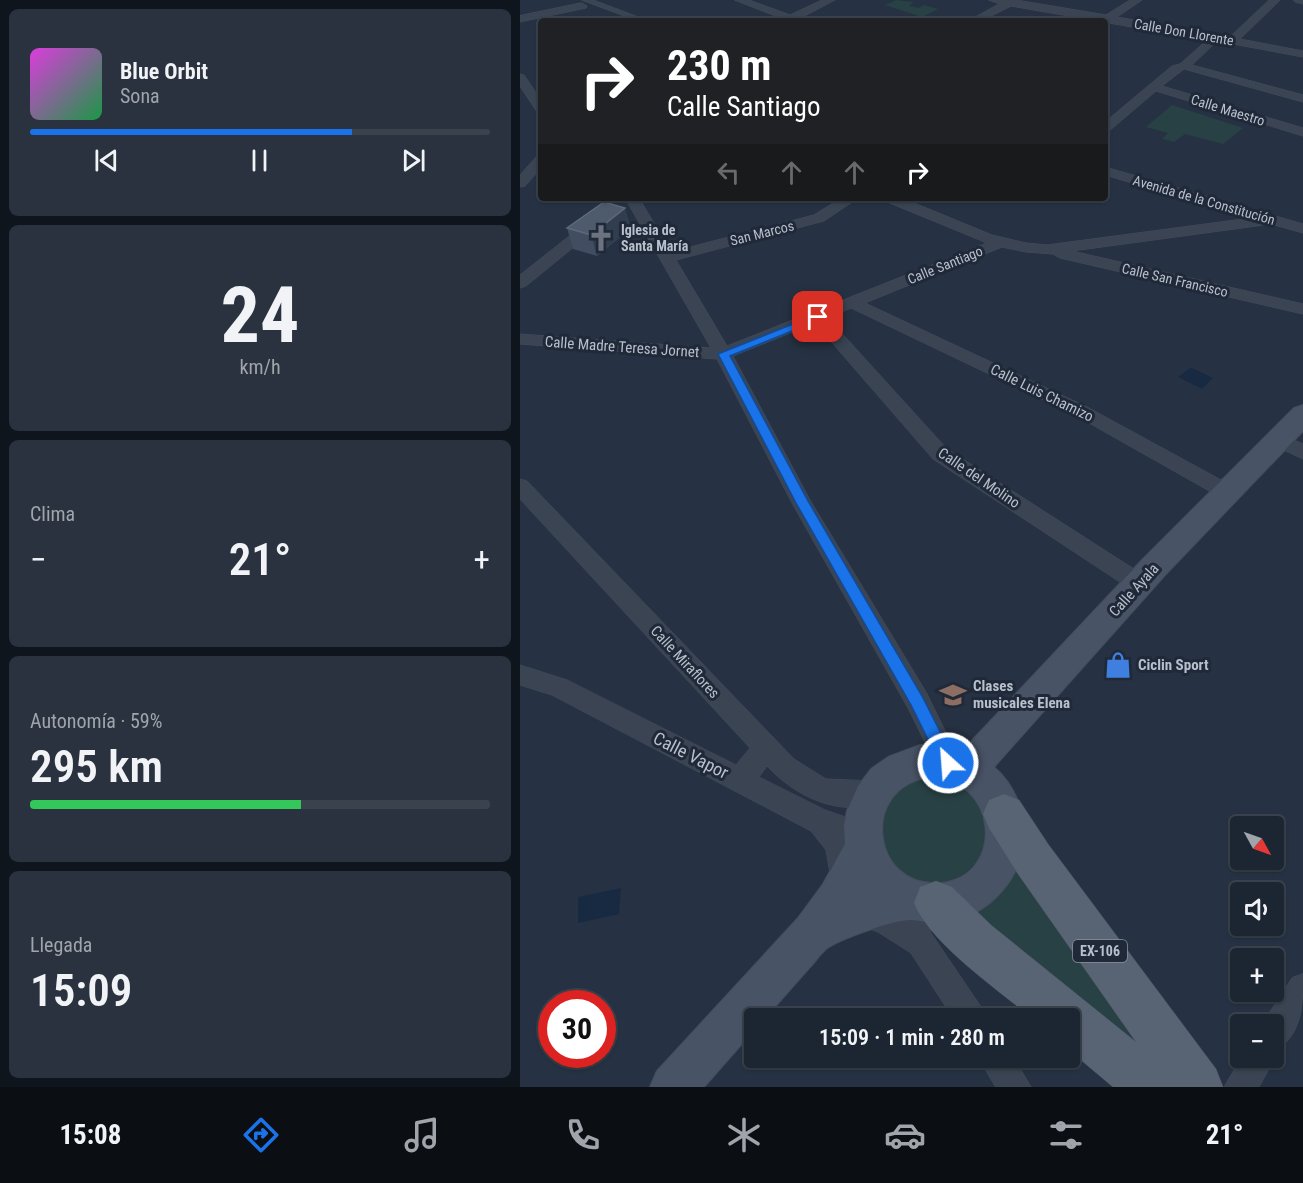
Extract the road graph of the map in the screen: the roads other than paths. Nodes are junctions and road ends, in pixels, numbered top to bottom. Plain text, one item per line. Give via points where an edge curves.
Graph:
1 (618, 0) edge
2 (740, 0) edge
3 (830, 0) edge
4 (994, 0) edge
5 (1137, 0) edge
6 (1275, 0) edge
7 (583, 2) edge
8 (1010, 2) edge
9 (598, 5) junction
10 (584, 18) edge
11 (636, 18) edge
12 (784, 18) edge
13 (793, 18) edge
14 (979, 18) edge
15 (1098, 18) edge
16 (1106, 18) edge
17 (520, 19) edge
18 (1108, 20) edge
19 (1216, 37) junction
20 (1232, 41) junction
21 (1303, 54) edge
22 (1184, 66) junction
23 (520, 77) edge
24 (1154, 87) junction
25 (530, 90) edge
26 (1303, 99) edge
27 (538, 104) edge
28 (1108, 125) edge
29 (1303, 132) edge
30 (520, 159) edge
31 (538, 161) edge
32 (538, 163) edge
33 (1108, 172) edge
34 (520, 183) edge
35 (846, 201) edge
36 (897, 201) edge
37 (629, 202) edge
38 (605, 216) edge
39 (1245, 217) junction
40 (1271, 220) joint
41 (1303, 229) edge
42 (999, 243) junction
43 (1047, 250) junction
44 (668, 257) junction
45 (520, 283) edge
46 (853, 303) junction
47 (1303, 309) edge
48 (818, 317) junction
49 (520, 339) edge
50 (723, 354) junction
51 (1303, 414) edge
52 (1290, 446) edge
53 (520, 486) edge
54 (1227, 492) junction
55 (1140, 584) junction
56 (520, 675) edge
57 (766, 748) junction
58 (960, 756) junction
59 (740, 780) junction
60 (873, 793) junction
61 (1004, 814) junction
62 (820, 822) junction
63 (858, 869) junction
64 (922, 911) junction
65 (1303, 989) edge
66 (966, 1008) edge
67 (1284, 1018) edge
68 (1002, 1068) edge
69 (1252, 1068) edge
70 (673, 1087) edge
71 (1015, 1087) edge
72 (1152, 1087) edge
73 (1198, 1087) edge
74 (1240, 1087) edge

1 - 9 street
2 - 12 street
3 - 13 street
4 - 8 street, Calle Don Llorente
5 - 16 street
6 - 20 street
7 - 9 street
7 - 10 street
7 - 17 street
8 - 14 street
8 - 15 street, Calle Don Llorente
9 - 11 street
18 - 19 street, Calle Don Llorente
19 - 20 street, Calle Don Llorente
19 - 22 street
20 - 21 street, Calle Don Llorente
22 - 24 street
22 - 26 street
23 - 25 street
24 - 28 street
24 - 29 street, Calle Maestro
25 - 27 street
30 - 31 street
32 - 34 street
33 - 39 street, Avenida de la Constitución
35 - 44 street, San Marcos via 819,218
36 - 42 street
37 - 44 street
38 - 45 street
39 - 40 street, Calle Santiago
39 - 43 street, Calle Santiago
40 - 41 street, Avenida de la Constitución
42 - 43 street, Calle Santiago
42 - 46 street, Calle Santiago
43 - 47 street, Calle San Francisco
44 - 50 street
46 - 48 street, Calle Santiago
46 - 54 street, Calle Luis Chamizo via 1081,411
48 - 50 street, Calle Santiago
48 - 55 street, Calle del Molino via 940,454
49 - 50 street, Calle Madre Teresa Jornet
50 - 58 street via 802,503 917,700
51 - 52 main road, Calle Ayala
52 - 54 main road, Calle Ayala
53 - 57 street, Calle Miraflores
54 - 55 main road, Calle Ayala
55 - 58 main road, Calle Ayala
56 - 59 street, Calle Vapor via 559,687
57 - 59 street
57 - 60 street, Calle Miraflores via 802,781 832,795
58 - 60 main road via 901,768
58 - 61 main road via 989,787
59 - 62 street, Calle Vapor
60 - 63 main road via 863,820
61 - 64 main road via 1005,845 993,874 978,889
61 - 73 main road, EX-106 via 1033,860
62 - 63 street, Calle Vapor
62 - 63 street
63 - 64 main road
63 - 64 main road via 871,865 883,881
63 - 70 main road via 813,933
64 - 66 street
64 - 72 main road via 975,940
65 - 67 street
68 - 71 street
69 - 74 street

